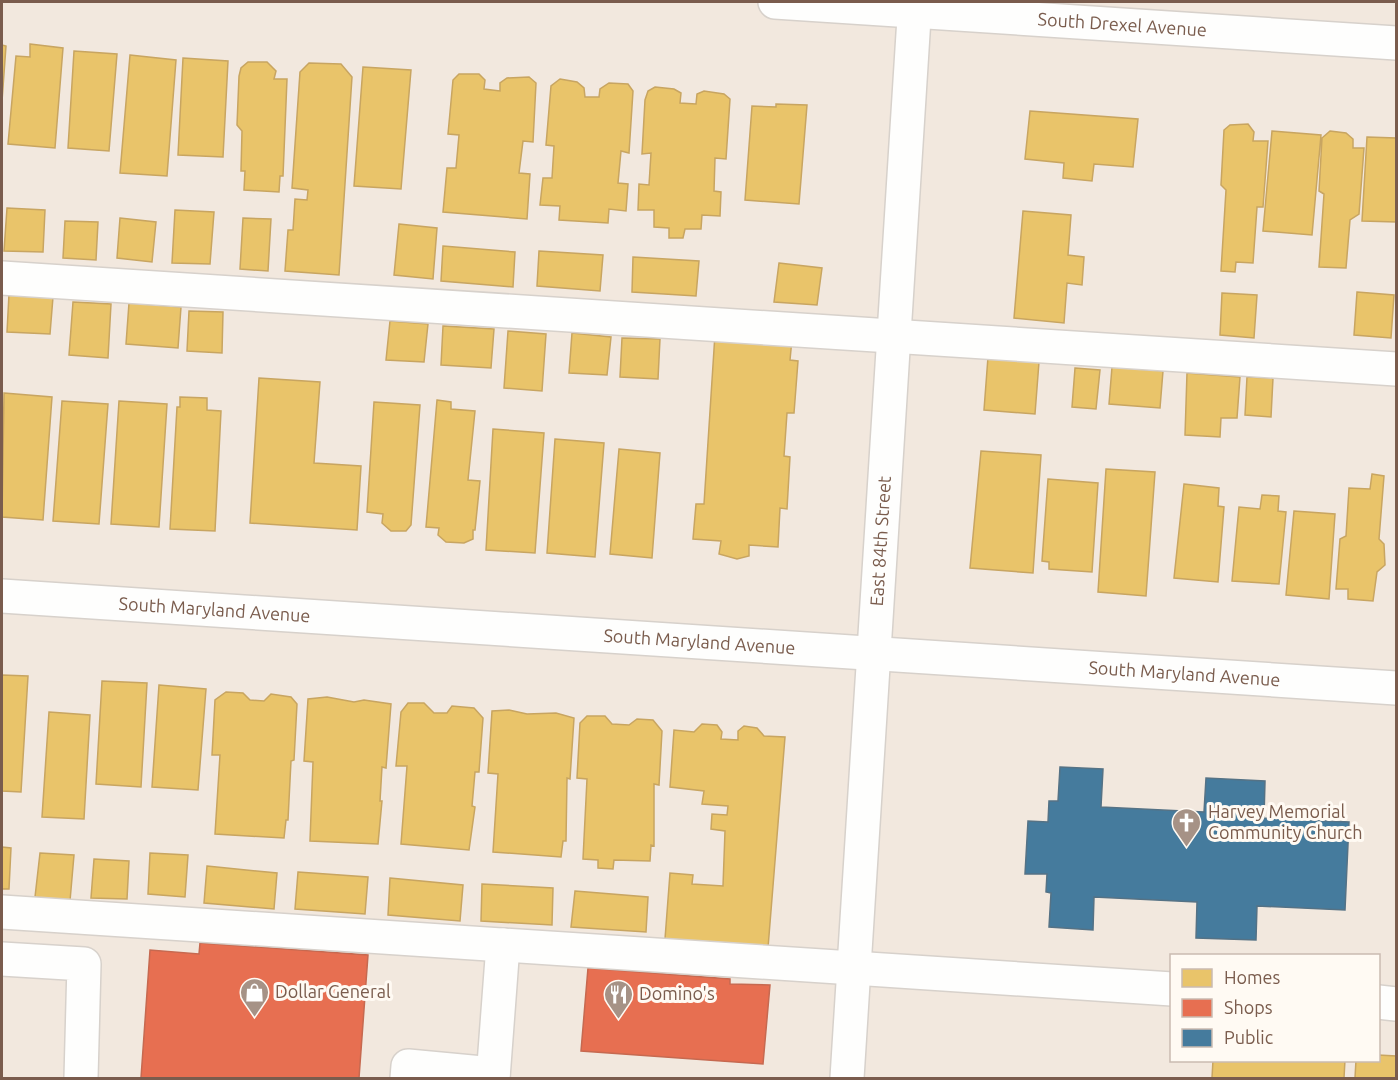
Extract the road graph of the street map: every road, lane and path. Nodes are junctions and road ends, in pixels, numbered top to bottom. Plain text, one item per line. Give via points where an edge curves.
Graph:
1 (775, 2) edge
2 (915, 6) edge
3 (1396, 43) edge
4 (2, 278) edge
5 (894, 336) junction
6 (1396, 369) edge
7 (2, 596) edge
8 (874, 654) junction
9 (1396, 688) edge
10 (2, 912) edge
11 (503, 945) junction
12 (2, 960) edge
13 (854, 968) junction
14 (1170, 989) edge
15 (1380, 1002) edge
16 (1396, 1004) edge
17 (493, 1076) edge
18 (81, 1078) edge
19 (407, 1078) edge
20 (847, 1078) edge

1 - 2 street, South Drexel Avenue
2 - 3 street, South Drexel Avenue
2 - 5 street, East 84th Street
4 - 5 street
5 - 6 street
5 - 8 street, East 84th Street
7 - 8 street, South Maryland Avenue
8 - 9 street, South Maryland Avenue
8 - 13 street, East 84th Street
10 - 11 street
11 - 13 street
11 - 17 street
12 - 18 street via 84,964
13 - 14 street
13 - 20 street, East 84th Street
15 - 16 street
17 - 19 street via 408,1066

